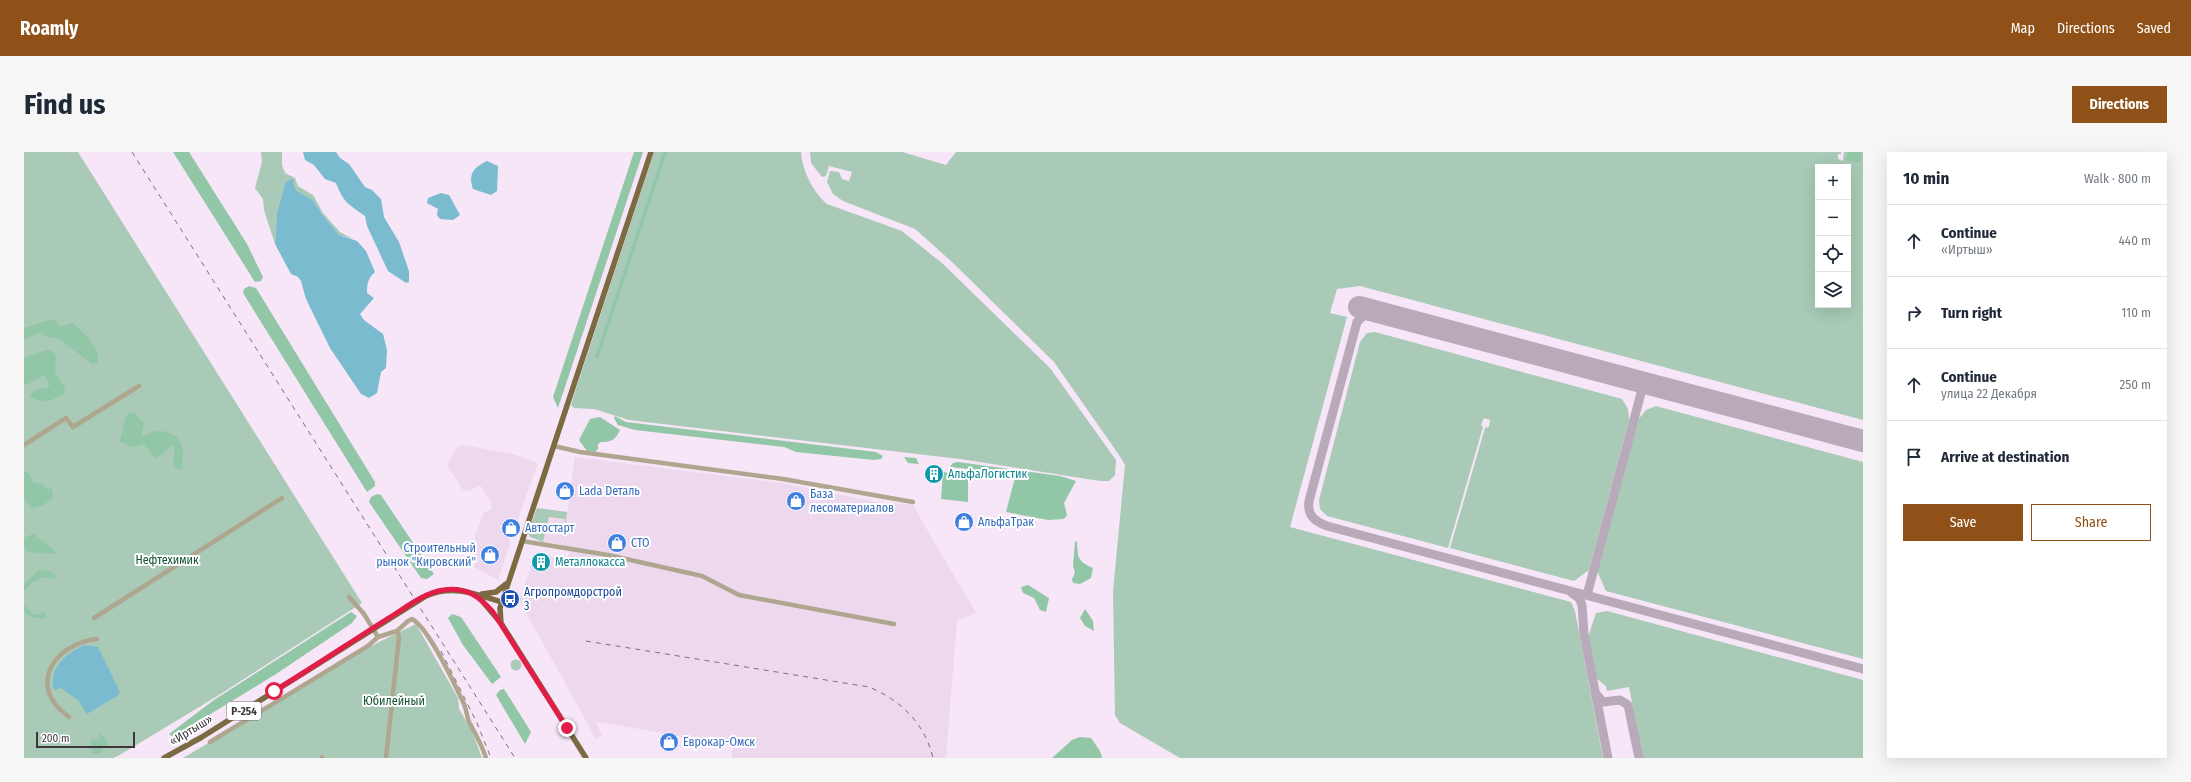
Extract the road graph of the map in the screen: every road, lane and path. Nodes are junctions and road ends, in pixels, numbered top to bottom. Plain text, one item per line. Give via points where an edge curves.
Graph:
1 (651, 152) edge
2 (139, 386) dead end
3 (24, 445) edge
4 (554, 446) junction
5 (282, 498) dead end
6 (913, 502) dead end
7 (522, 541) junction
8 (508, 580) junction
9 (473, 593) junction
10 (349, 597) dead end
11 (501, 602) junction
12 (94, 618) dead end
13 (501, 624) junction
14 (894, 624) dead end
15 (373, 629) junction
16 (396, 631) junction
17 (378, 637) junction
18 (97, 639) dead end
19 (69, 717) dead end
20 (210, 742) dead end
21 (164, 758) edge
22 (386, 758) edge
23 (486, 758) edge
24 (586, 758) edge

1 - 4 main road
2 - 3 street via 73,427 66,418
4 - 6 street via 580,452 783,479
4 - 7 main road
5 - 12 street
7 - 8 main road
7 - 14 street via 608,555 702,576 739,595
8 - 9 main road via 502,588 491,594
8 - 11 main road
9 - 11 main road, «Иртыш» / Р-254
9 - 13 main road via 484,602
9 - 15 main road, «Иртыш» / Р-254 via 454,589 432,593
10 - 15 street
11 - 13 main road
13 - 24 main road
15 - 17 street
15 - 21 main road, «Иртыш» / Р-254 via 202,737
16 - 17 street
16 - 22 street via 397,650
16 - 23 street via 412,619 422,628 464,706
17 - 20 street via 368,646
18 - 19 street via 82,642 56,659 50,668 47,680 52,703

